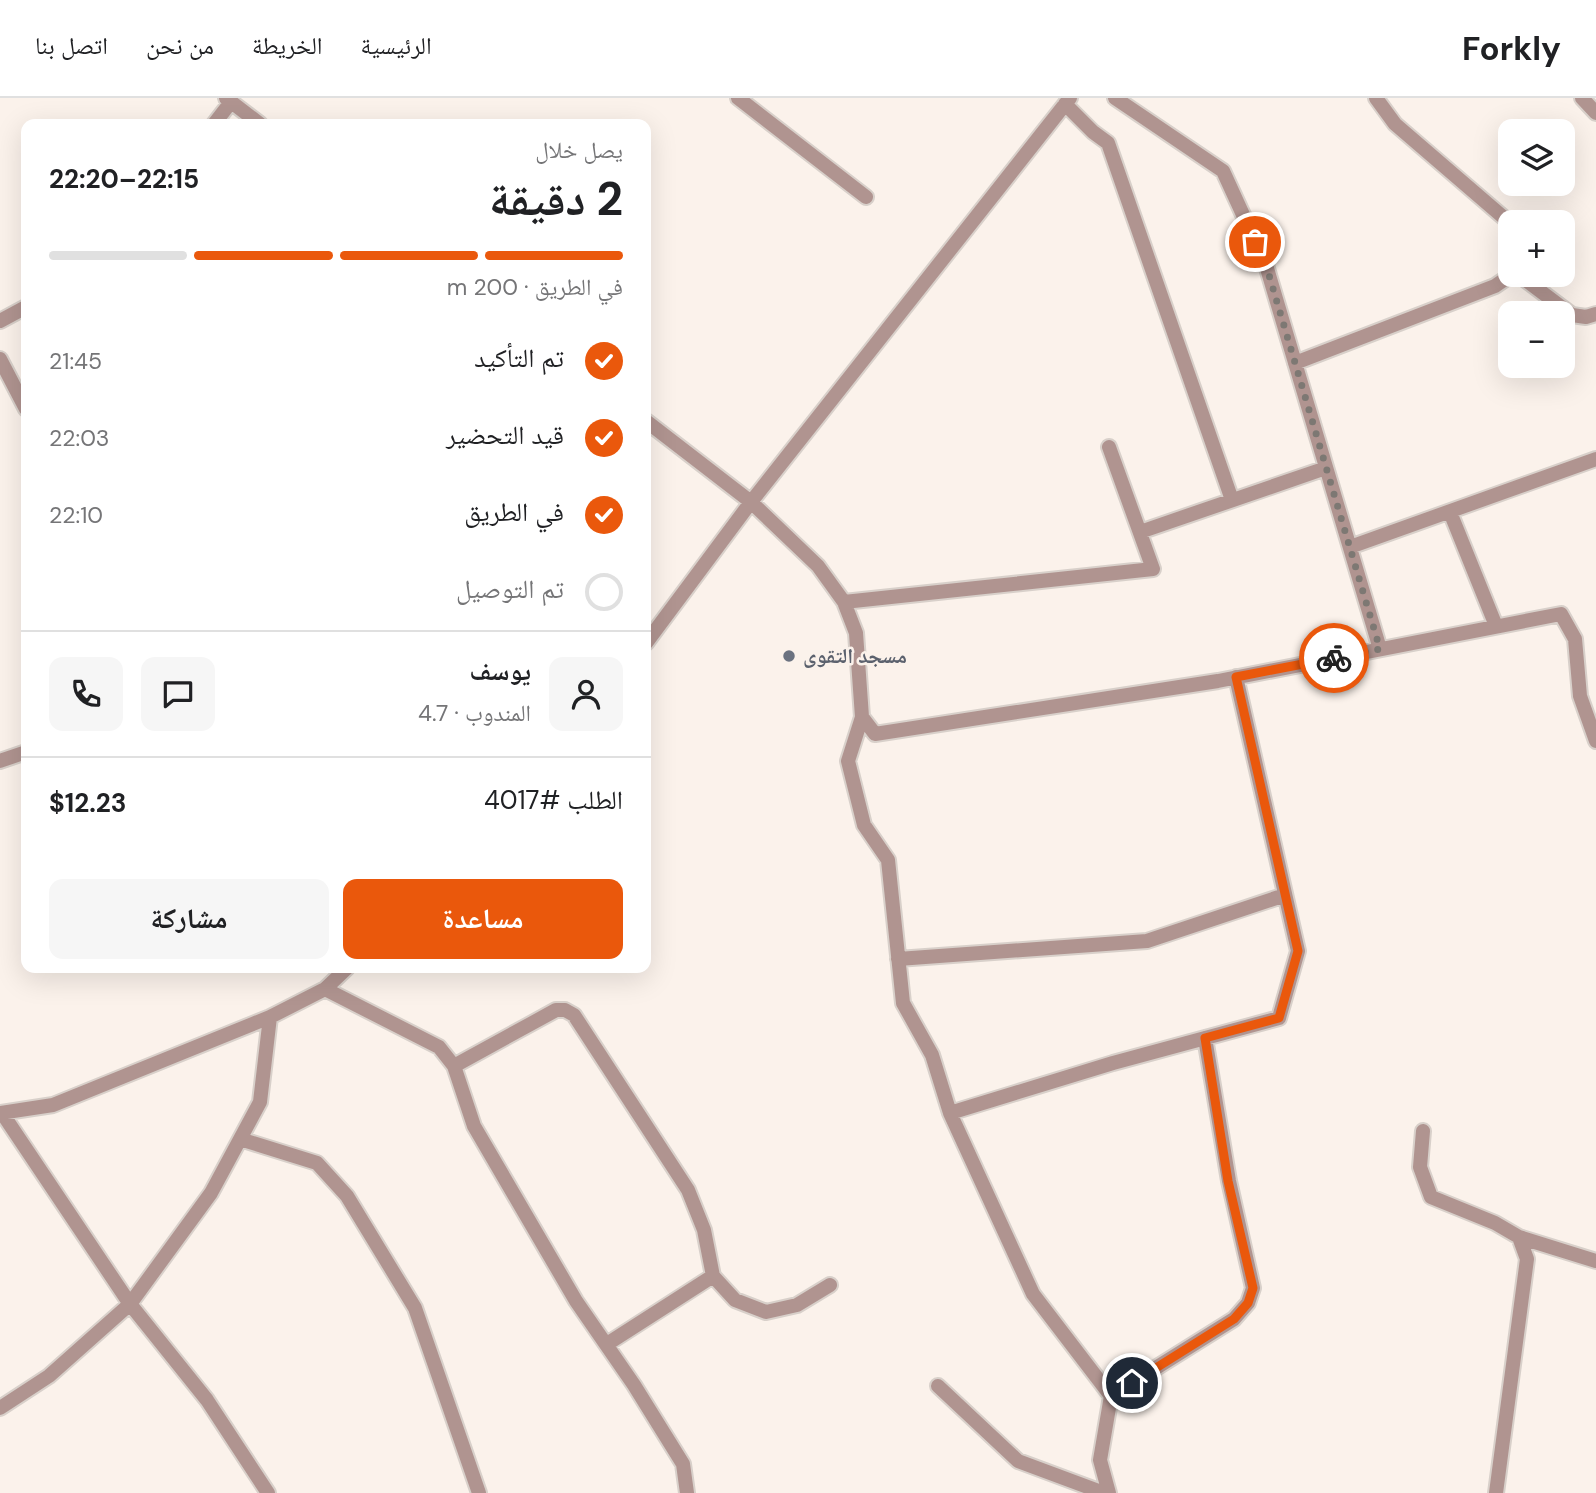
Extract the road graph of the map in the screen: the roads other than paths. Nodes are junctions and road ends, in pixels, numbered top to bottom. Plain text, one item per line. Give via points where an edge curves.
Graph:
1 (1115, 98) edge
2 (1376, 98) edge
3 (1582, 98) edge
4 (741, 99) edge
5 (228, 100) edge
6 (1067, 101) edge
7 (1596, 113) edge
8 (217, 119) edge
9 (253, 119) edge
10 (866, 197) dead end
11 (1498, 213) edge
12 (1498, 284) edge
13 (1535, 287) edge
14 (21, 310) edge
15 (1596, 314) edge
16 (0, 321) edge
17 (0, 359) edge
18 (1295, 363) junction
19 (21, 399) edge
20 (651, 425) edge
21 (1109, 447) dead end
22 (1596, 459) edge
23 (1326, 468) junction
24 (1232, 500) junction
25 (751, 502) junction
26 (1450, 512) junction
27 (1140, 532) junction
28 (1350, 547) junction
29 (844, 602) junction
30 (1496, 626) junction
31 (651, 636) edge
32 (1380, 649) junction
33 (1236, 677) junction
34 (862, 717) junction
35 (1596, 741) edge
36 (21, 754) edge
37 (0, 761) edge
38 (1285, 895) junction
39 (898, 960) junction
40 (341, 973) edge
41 (325, 989) junction
42 (270, 1017) junction
43 (1205, 1038) junction
44 (454, 1066) junction
45 (1, 1113) edge
46 (950, 1113) junction
47 (1423, 1131) dead end
48 (240, 1139) junction
49 (1519, 1237) junction
50 (1596, 1261) edge
51 (713, 1276) junction
52 (830, 1286) dead end
53 (130, 1304) junction
54 (607, 1344) junction
55 (938, 1386) dead end
56 (1111, 1396) junction
57 (0, 1408) edge
58 (268, 1493) edge
59 (479, 1493) edge
60 (687, 1493) edge
61 (1107, 1493) edge
62 (1496, 1493) edge

1 - 18 street via 1223,171 1266,265
2 - 11 street via 1395,124
3 - 7 street
4 - 10 street
5 - 8 street
5 - 9 street
6 - 24 street via 1108,143
6 - 25 street
12 - 18 street
13 - 15 street via 1572,315
14 - 16 street
17 - 19 street
18 - 23 street
20 - 25 street
21 - 27 street
22 - 26 street
23 - 24 street
23 - 28 street
24 - 27 street
25 - 29 street via 818,566
25 - 31 street
26 - 28 street
26 - 30 street
27 - 29 street via 1153,569
28 - 32 street
29 - 34 street via 856,633
30 - 32 street
30 - 35 street via 1561,614 1575,639 1580,696
32 - 33 street
33 - 34 street via 875,734
33 - 38 street
34 - 39 street via 848,761 864,825 888,860
36 - 37 street
38 - 39 street via 1147,941
38 - 43 street via 1298,951 1279,1018
39 - 46 street via 903,1003 932,1055
40 - 41 street
41 - 42 street
41 - 44 street via 439,1047
42 - 45 street via 53,1105
42 - 48 street via 260,1102
43 - 46 street
43 - 56 street via 1228,1181 1253,1288 1248,1303 1234,1319
44 - 51 street via 556,1010 574,1014 688,1190 704,1230
44 - 54 street via 474,1126 576,1301
45 - 53 street
46 - 56 street via 1033,1294
47 - 49 street via 1420,1167 1432,1197
48 - 53 street via 211,1193
48 - 59 street via 317,1163 347,1196 415,1308
49 - 50 street
49 - 62 street via 1527,1259
51 - 52 street via 735,1300 766,1312 797,1305
51 - 54 street
53 - 57 street via 49,1376
53 - 58 street via 206,1400
54 - 60 street via 683,1464
55 - 61 street via 1018,1461
56 - 61 street via 1100,1460

